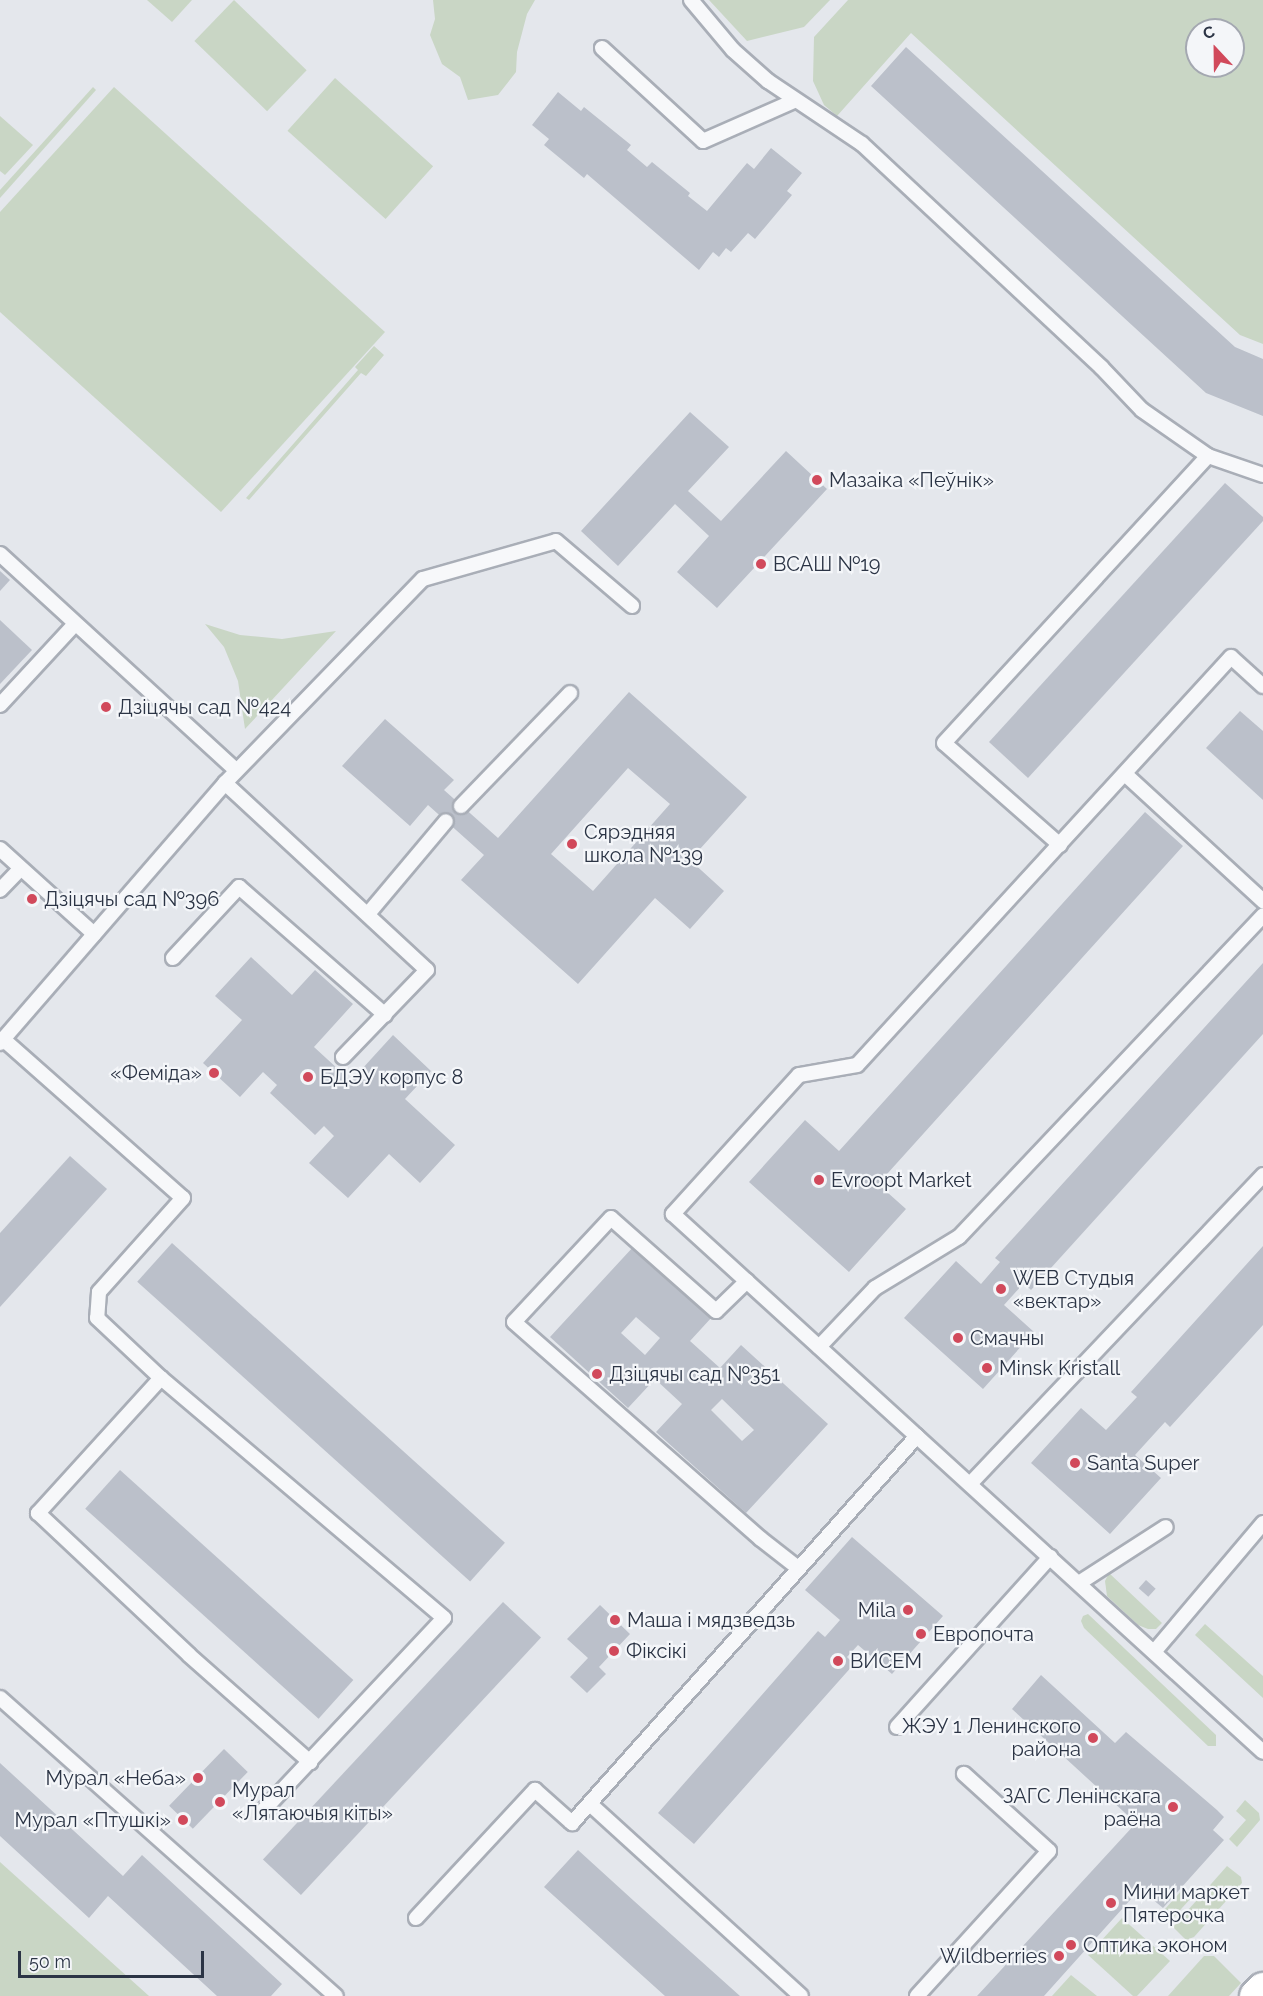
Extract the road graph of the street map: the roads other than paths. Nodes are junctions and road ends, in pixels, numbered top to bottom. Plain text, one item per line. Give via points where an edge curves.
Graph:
1 (691, 0) edge
2 (602, 48) dead end
3 (794, 101) junction
4 (1208, 456) junction
5 (1263, 475) edge
6 (0, 554) edge
7 (632, 606) dead end
8 (75, 624) junction
9 (1263, 686) edge
10 (570, 693) dead end
11 (0, 705) edge
12 (236, 770) junction
13 (1125, 774) junction
14 (225, 783) junction
15 (461, 806) dead end
16 (446, 821) dead end
17 (1060, 845) junction
18 (0, 849) edge
19 (21, 868) junction
20 (0, 890) edge
21 (1263, 901) edge
22 (368, 914) junction
23 (1263, 915) edge
24 (94, 934) junction
25 (173, 958) dead end
26 (385, 1015) junction
27 (2, 1041) edge
28 (343, 1057) dead end
29 (1263, 1175) edge
30 (747, 1281) junction
31 (819, 1347) junction
32 (161, 1378) junction
33 (917, 1436) junction
34 (970, 1484) junction
35 (1263, 1523) edge
36 (1166, 1527) dead end
37 (1050, 1557) junction
38 (798, 1568) junction
39 (1079, 1583) junction
40 (1154, 1652) junction
41 (0, 1698) edge
42 (897, 1727) dead end
43 (1263, 1752) edge
44 (310, 1762) junction
45 (964, 1774) dead end
46 (590, 1804) junction
47 (262, 1812) dead end
48 (416, 1918) dead end
49 (1263, 1989) edge
50 (336, 1996) edge
51 (801, 1996) edge
52 (917, 1996) edge
53 (1256, 1996) edge

1 - 3 lane via 733,50
2 - 3 lane via 703,141
3 - 4 lane via 862,144 1142,410
4 - 5 lane
4 - 17 lane via 944,742
6 - 8 lane
7 - 12 lane via 556,541 423,579
8 - 11 lane
8 - 12 lane
9 - 13 lane via 1230,657
10 - 15 lane
12 - 14 lane
13 - 17 lane
13 - 21 lane
14 - 22 lane
14 - 24 lane
16 - 22 lane
17 - 30 lane via 856,1065 800,1075 673,1214
18 - 19 lane
19 - 20 lane
19 - 24 lane
22 - 26 lane via 427,970
23 - 31 lane via 959,1237 875,1288
24 - 27 lane
25 - 26 lane via 239,888
26 - 28 lane
27 - 32 lane via 183,1198 99,1292 97,1318
29 - 34 lane
30 - 31 lane
30 - 38 lane via 716,1311 611,1218 514,1322
31 - 33 lane
32 - 44 lane via 38,1513
32 - 44 lane via 444,1618
33 - 34 lane
33 - 38 lane
34 - 37 lane
35 - 40 lane
36 - 39 lane
37 - 39 lane
37 - 42 lane
38 - 46 lane
39 - 40 lane
40 - 43 lane
41 - 50 lane
44 - 47 lane
45 - 52 lane via 1048,1851
46 - 48 lane via 572,1823 535,1791
46 - 51 lane
49 - 53 main road

